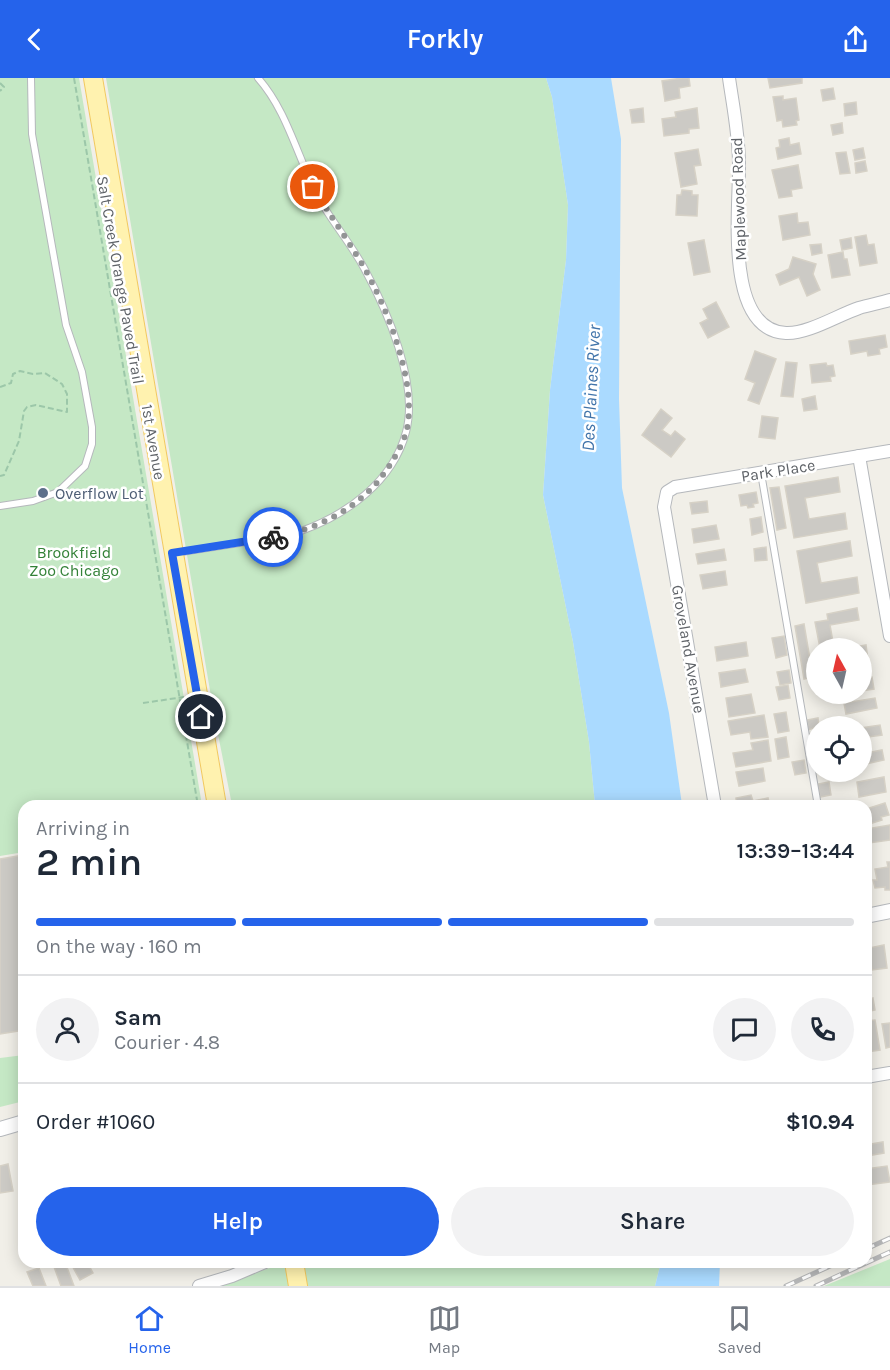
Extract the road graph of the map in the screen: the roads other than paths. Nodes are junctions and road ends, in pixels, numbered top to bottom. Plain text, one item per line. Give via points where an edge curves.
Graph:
1 (32, 78) edge
2 (93, 78) edge
3 (258, 78) edge
4 (729, 78) edge
5 (890, 300) edge
6 (890, 451) edge
7 (859, 456) junction
8 (760, 472) junction
9 (667, 492) joint
10 (0, 506) edge
11 (172, 553) junction
12 (890, 636) edge
13 (215, 800) edge
14 (714, 800) edge
15 (817, 800) edge
16 (890, 911) edge
17 (872, 915) edge
18 (890, 1073) edge
19 (872, 1076) edge
20 (18, 1124) edge
21 (0, 1129) edge
22 (251, 1268) edge
23 (295, 1268) edge
24 (199, 1286) edge
25 (298, 1286) edge

1 - 10 lane via 32,134 66,326 82,372 92,444 85,466 58,492
2 - 11 main road, 1st Avenue
3 - 11 lane via 276,104 321,201 380,298 402,359 408,406 406,432 397,454 365,496 322,523 276,537
4 - 5 street, Maplewood Road via 740,163 737,229 741,279 755,316 773,330 796,333
6 - 7 street, Park Place
7 - 8 street, Park Place
7 - 12 street
8 - 9 street, Park Place via 675,487
8 - 15 lane
9 - 14 street, Groveland Avenue via 664,507
11 - 13 main road, 1st Avenue via 188,696
16 - 17 street
18 - 19 street
20 - 21 street
22 - 24 street
23 - 25 main road

